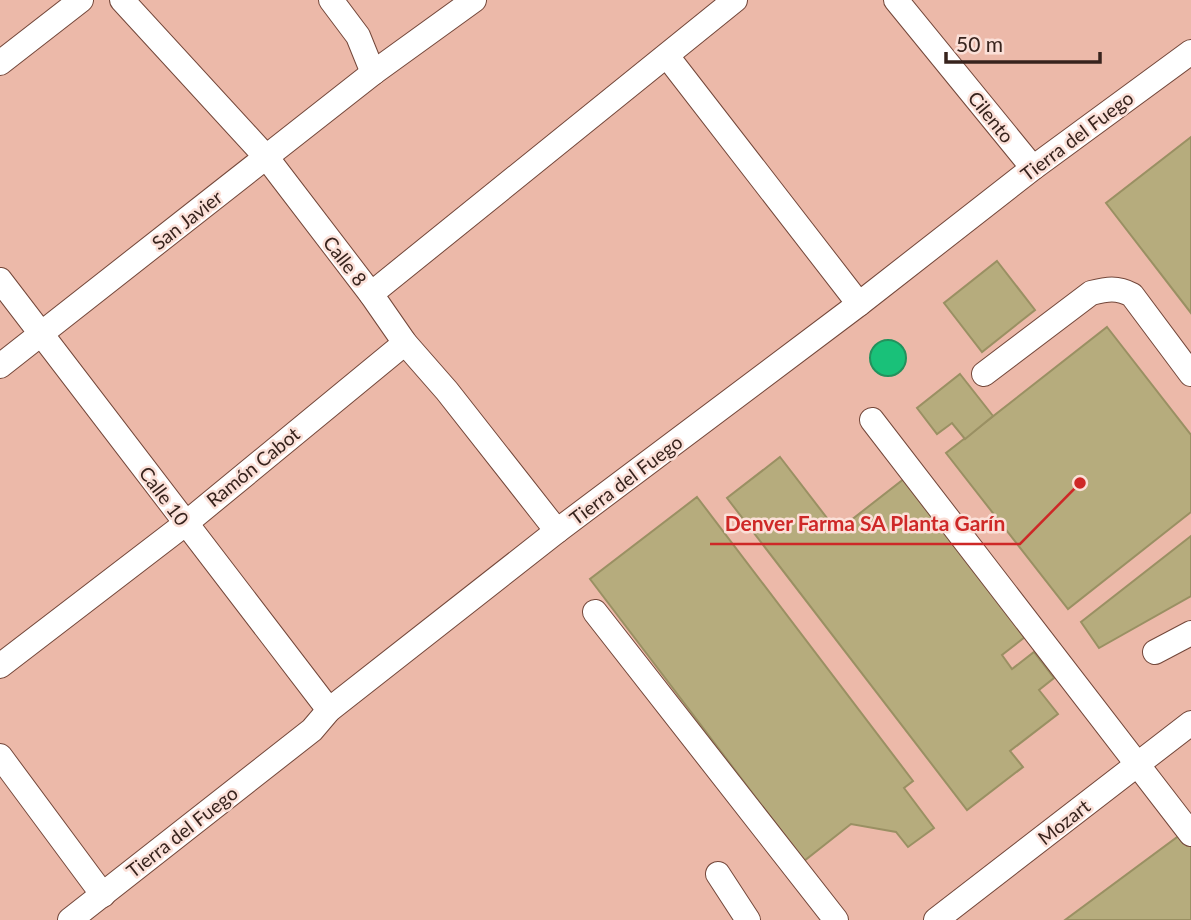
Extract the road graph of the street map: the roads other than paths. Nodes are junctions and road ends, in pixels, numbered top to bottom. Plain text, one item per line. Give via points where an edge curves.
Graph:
1 (81, 0) edge
2 (122, 0) edge
3 (331, 0) edge
4 (474, 0) edge
5 (736, 0) edge
6 (896, 0) edge
7 (1191, 52) edge
8 (667, 56) junction
9 (0, 63) edge
10 (373, 73) junction
11 (267, 158) junction
12 (1032, 169) junction
13 (0, 280) edge
14 (371, 294) junction
15 (859, 303) junction
16 (42, 334) junction
17 (405, 343) junction
18 (0, 366) edge
19 (984, 374) dead end
20 (1191, 374) edge
21 (872, 420) dead end
22 (185, 524) junction
23 (557, 531) junction
24 (595, 612) dead end
25 (1191, 633) edge
26 (1155, 652) dead end
27 (0, 666) edge
28 (329, 710) junction
29 (1191, 723) edge
30 (0, 756) edge
31 (1137, 765) junction
32 (1191, 834) edge
33 (718, 874) dead end
34 (103, 895) junction
35 (963, 912) edge
36 (70, 920) edge
37 (748, 920) edge
38 (835, 920) edge
39 (936, 920) edge

1 - 9 street
2 - 11 street, Calle 8
3 - 10 street via 358,36
4 - 10 street, San Javier
5 - 8 street
6 - 12 street, Cilento
7 - 12 street, Tierra del Fuego
8 - 14 street
8 - 15 street
10 - 11 street, San Javier
11 - 14 street, Calle 8
11 - 16 street, San Javier
12 - 15 street, Tierra del Fuego
13 - 16 street, Calle 10
14 - 17 street, Calle 8
15 - 23 street, Tierra del Fuego
16 - 18 street, San Javier
16 - 22 street, Calle 10
17 - 22 street, Ramón Cabot
17 - 23 street, Calle 8
19 - 20 street via 1091,293 1120,289 1132,295
21 - 31 street
22 - 27 street, Ramón Cabot
22 - 28 street, Calle 10
23 - 28 street, Tierra del Fuego
24 - 38 street
25 - 26 street
28 - 34 street, Tierra del Fuego via 312,730
29 - 31 street, Mozart
30 - 34 street
31 - 32 street
31 - 35 street, Mozart
33 - 37 street
34 - 36 street, Tierra del Fuego
35 - 39 street, Mozart

